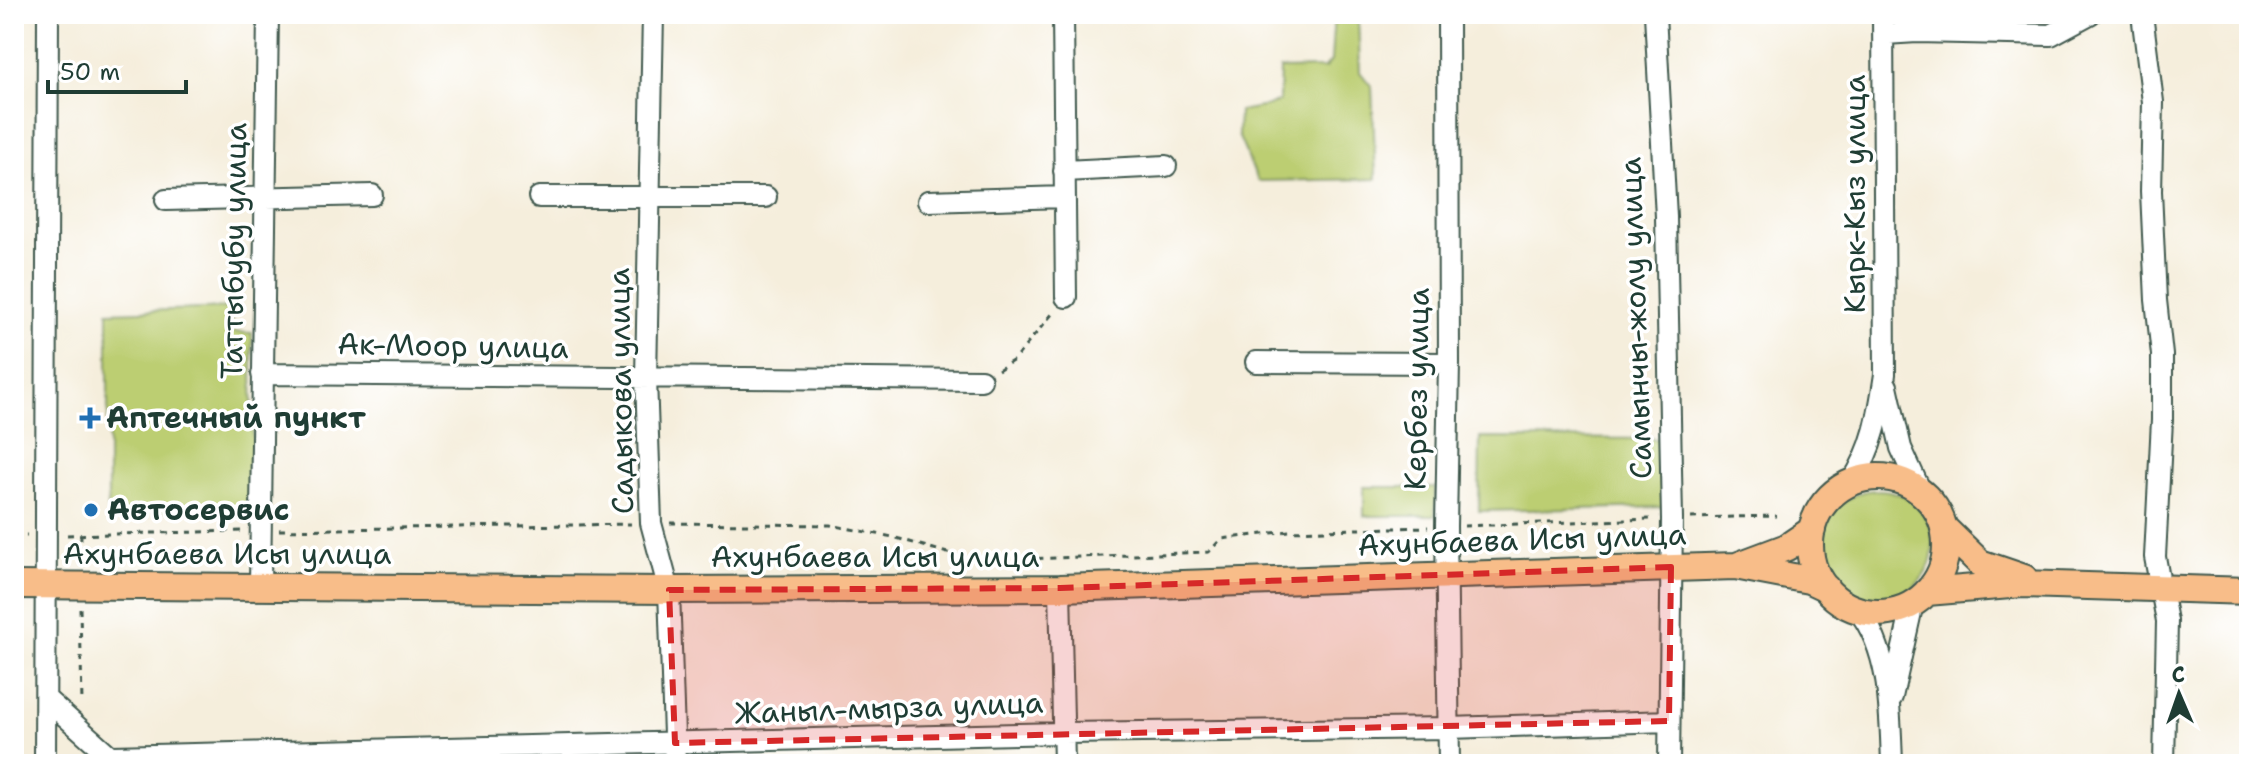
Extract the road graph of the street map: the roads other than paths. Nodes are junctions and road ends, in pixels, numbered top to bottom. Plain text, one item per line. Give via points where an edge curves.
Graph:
1 (48, 14) edge
2 (268, 14) edge
3 (653, 14) edge
4 (1063, 14) edge
5 (1448, 14) edge
6 (1655, 14) edge
7 (2090, 14) edge
8 (2142, 14) edge
9 (1918, 23) edge
10 (1884, 24) edge
11 (1166, 166) dead end
12 (1064, 171) junction
13 (372, 195) dead end
14 (267, 197) junction
15 (539, 197) dead end
16 (650, 197) junction
17 (766, 197) dead end
18 (1065, 197) junction
19 (166, 200) dead end
20 (928, 201) dead end
21 (1066, 297) road end
22 (1256, 362) dead end
23 (1449, 363) junction
24 (262, 374) junction
25 (1885, 374) junction
26 (646, 378) junction
27 (981, 380) road end
28 (1851, 483) junction
29 (1921, 492) junction
30 (1944, 528) junction
31 (1812, 530) junction
32 (1735, 566) junction
33 (1671, 567) junction
34 (1447, 574) junction
35 (46, 584) junction
36 (14, 585) edge
37 (260, 585) junction
38 (2067, 585) junction
39 (1060, 588) junction
40 (1826, 588) junction
41 (669, 590) junction
42 (2161, 590) junction
43 (2249, 591) edge
44 (1920, 598) junction
45 (1858, 610) junction
46 (46, 699) junction
47 (1890, 705) junction
48 (1669, 721) junction
49 (1449, 728) junction
50 (1063, 733) junction
51 (675, 754) edge
52 (115, 760) edge
53 (45, 764) edge
54 (1064, 764) edge
55 (1449, 764) edge
56 (1669, 764) edge
57 (1892, 764) edge
58 (2164, 764) edge

1 - 35 street
2 - 14 street, Таттыбубу улица
3 - 16 street, Садыкова улица
4 - 12 street
5 - 23 street, Кербез улица
6 - 33 street, Самынчы-жолу улица via 1666,217
7 - 9 street via 2051,35
8 - 42 street via 2153,102 2151,191 2162,355 2155,557
9 - 10 street
10 - 25 street, Кырк-Кыз улица
11 - 12 street
12 - 18 street
13 - 14 street
14 - 19 street
14 - 24 street, Таттыбубу улица
15 - 16 street
16 - 17 street
16 - 26 street, Садыкова улица
18 - 20 street
18 - 21 street
22 - 23 street
23 - 34 street, Кербез улица
24 - 26 street, Ак-Моор улица
24 - 37 street, Таттыбубу улица
25 - 28 street, Кырк-Кыз улица via 1871,447
25 - 29 street, Кырк-Кыз улица via 1901,448
26 - 27 street, Ак-Моор улица
26 - 41 street, Садыкова улица via 651,523
28 - 29 main road via 1893,479
28 - 31 main road via 1826,502
29 - 30 main road via 1936,508
30 - 38 main road via 1980,563 2019,577
30 - 44 main road via 1945,560 1938,578
31 - 32 main road, Ахунбаева Исы улица via 1774,553
31 - 40 main road via 1812,562
32 - 33 main road, Ахунбаева Исы улица
32 - 40 main road, Ахунбаева Исы улица
33 - 34 main road, Ахунбаева Исы улица
33 - 48 street, Самынчы-жолу улица
34 - 39 main road, Ахунбаева Исы улица
34 - 49 street, Кербез улица
35 - 36 main road, Ахунбаева Исы улица
35 - 37 main road, Ахунбаева Исы улица
35 - 46 street
37 - 41 main road, Ахунбаева Исы улица
38 - 42 main road
38 - 44 main road via 1995,585
39 - 41 main road, Ахунбаева Исы улица
39 - 50 street
40 - 45 main road
41 - 51 street, Садыкова улица
42 - 43 main road
42 - 58 street via 2167,621
44 - 45 main road via 1888,612
44 - 47 street
45 - 47 street via 1877,641
46 - 52 street
46 - 53 street
47 - 57 street
48 - 49 street, Жаныл-мырза улица
48 - 56 street, Самынчы-жолу улица
49 - 50 street, Жаныл-мырза улица
49 - 55 street, Кербез улица
50 - 51 street, Жаныл-мырза улица
50 - 54 street
51 - 52 street, Жаныл-мырза улица

